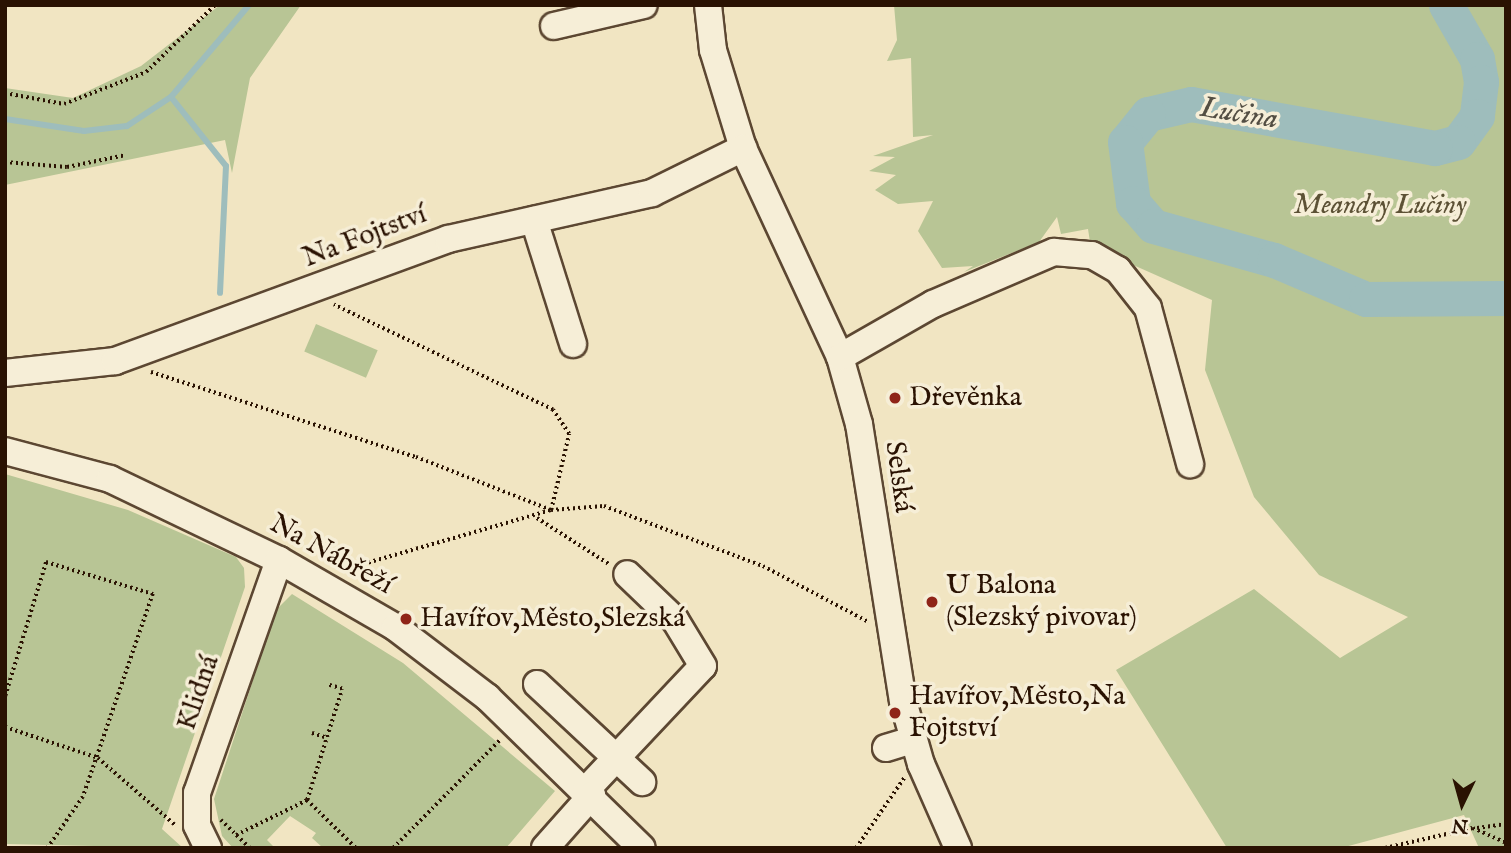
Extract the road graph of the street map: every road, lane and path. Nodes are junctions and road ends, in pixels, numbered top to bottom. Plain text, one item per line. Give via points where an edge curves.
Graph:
1 (215, 5) edge
2 (644, 5) edge
3 (708, 5) edge
4 (554, 26) dead end
5 (5, 93) edge
6 (743, 148) junction
7 (126, 155) dead end
8 (5, 162) edge
9 (534, 220) junction
10 (307, 292) junction
11 (573, 344) dead end
12 (840, 357) junction
13 (115, 361) junction
14 (5, 373) edge
15 (5, 451) edge
16 (1190, 464) dead end
17 (551, 510) junction
18 (537, 518) junction
19 (279, 560) junction
20 (627, 574) joint
21 (310, 579) junction
22 (886, 621) junction
23 (537, 684) dead end
24 (328, 685) dead end
25 (5, 696) edge
26 (5, 727) edge
27 (313, 733) dead end
28 (504, 735) dead end
29 (327, 738) junction
30 (914, 740) junction
31 (886, 748) dead end
32 (98, 758) junction
33 (615, 759) junction
34 (911, 768) dead end
35 (642, 782) dead end
36 (589, 793) junction
37 (307, 800) junction
38 (220, 820) dead end
39 (1506, 824) edge
40 (188, 827) dead end
41 (1473, 828) junction
42 (236, 835) junction
43 (1506, 843) edge
44 (48, 848) edge
45 (208, 848) edge
46 (250, 848) edge
47 (356, 848) edge
48 (393, 848) edge
49 (545, 848) edge
50 (642, 848) edge
51 (856, 848) edge
52 (958, 848) edge
53 (1385, 848) edge

1 - 5 path via 146,72 64,104
2 - 4 street
3 - 6 street, Selská via 713,50
6 - 9 street, Na Fojtství via 652,193
6 - 12 street, Selská
7 - 8 path via 67,167
9 - 10 street, Na Fojtství via 448,239
9 - 11 street
10 - 13 street, Na Fojtství
10 - 17 path via 553,410 569,434
12 - 16 street via 933,304 1054,252 1092,255 1118,270 1148,308
12 - 22 street, Selská via 859,424
13 - 14 street, Na Fojtství
13 - 17 path via 416,457
15 - 19 street, Na Nábřeží via 110,479
17 - 18 path
17 - 22 path via 604,506 764,565 873,624
18 - 20 path
18 - 21 path
19 - 21 street, Na Nábřeží
19 - 45 street, Klidná via 197,793 197,825
20 - 33 street via 675,620 703,666
21 - 36 street, Na Nábřeží via 415,642 487,698
22 - 30 street, Selská
23 - 33 street
24 - 29 path via 342,689
25 - 32 path via 46,562 153,594
26 - 32 path
27 - 29 path
28 - 48 path
29 - 37 path
30 - 31 street
30 - 52 street, Selská
32 - 40 path via 166,824
32 - 44 path via 83,797
33 - 35 street
33 - 36 street
34 - 51 path
36 - 49 street
36 - 50 street, Na Nábřeží
37 - 42 path
37 - 47 path
38 - 42 path
39 - 41 path
41 - 43 path
41 - 53 path
42 - 46 path

